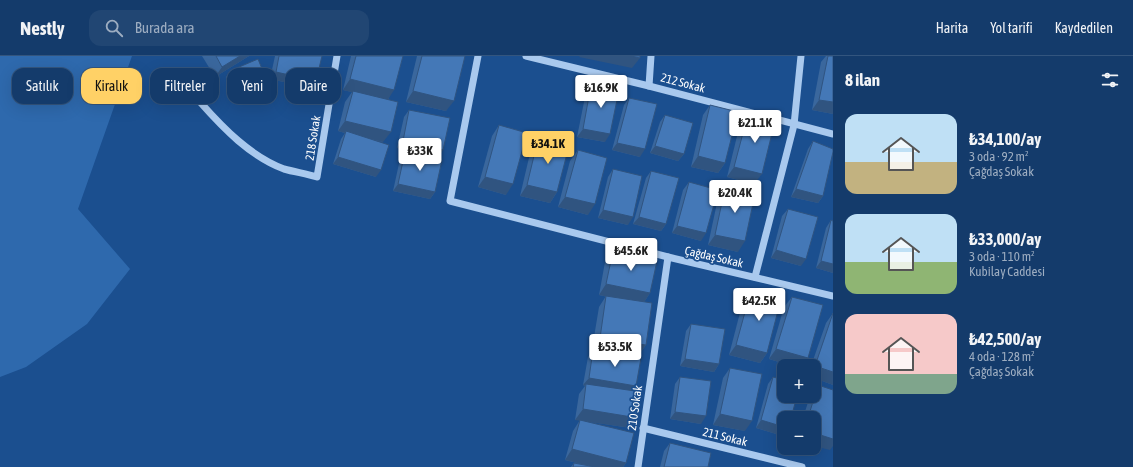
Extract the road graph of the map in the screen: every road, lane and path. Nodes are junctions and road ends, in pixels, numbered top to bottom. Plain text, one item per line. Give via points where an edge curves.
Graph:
1 (337, 56) edge
2 (478, 56) edge
3 (526, 56) edge
4 (651, 56) edge
5 (801, 56) edge
6 (649, 86) junction
7 (202, 104) edge
8 (794, 125) junction
9 (833, 134) edge
10 (668, 258) junction
11 (755, 277) junction
12 (833, 296) edge
13 (643, 428) junction
14 (638, 467) edge
15 (802, 467) edge

1 - 7 street, 218 Sokak via 317,177 285,169 252,152
2 - 10 street, Çağdaş Sokak via 450,201
3 - 6 street, 212 Sokak
4 - 6 street
5 - 8 street
6 - 8 street, 212 Sokak
8 - 9 street, 212 Sokak
8 - 11 street
10 - 11 street, Çağdaş Sokak
10 - 13 street, 210 Sokak
11 - 12 street, Çağdaş Sokak
13 - 14 street, 210 Sokak
13 - 15 street, 211 Sokak

